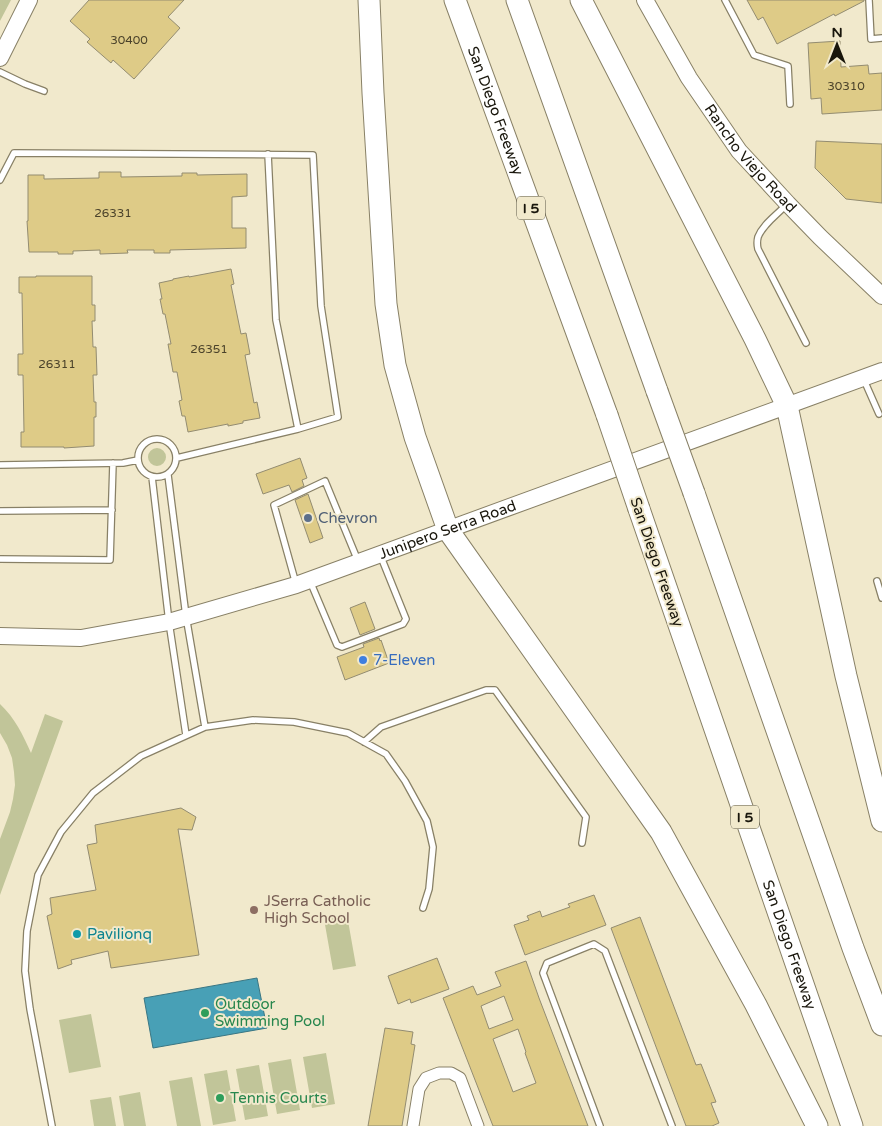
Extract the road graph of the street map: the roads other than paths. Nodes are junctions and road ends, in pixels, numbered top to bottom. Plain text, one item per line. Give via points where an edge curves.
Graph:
1 (28, 0) edge
2 (369, 0) edge
3 (455, 0) edge
4 (517, 0) edge
5 (581, 0) edge
6 (645, 0) edge
7 (724, 0) edge
8 (869, 0) edge
9 (882, 38) edge
10 (0, 58) edge
11 (0, 72) edge
12 (44, 91) dead end
13 (790, 104) dead end
14 (268, 154) junction
15 (0, 180) edge
16 (788, 204) junction
17 (882, 296) edge
18 (806, 342) dead end
19 (882, 372) edge
20 (863, 378) junction
21 (787, 406) junction
22 (879, 414) dead end
23 (298, 429) junction
24 (177, 458) junction
25 (138, 460) junction
26 (113, 463) junction
27 (0, 464) edge
28 (168, 475) junction
29 (152, 477) junction
30 (112, 510) junction
31 (0, 511) edge
32 (448, 530) junction
33 (380, 555) junction
34 (0, 559) edge
35 (358, 563) junction
36 (877, 581) dead end
37 (303, 583) junction
38 (882, 598) edge
39 (186, 616) junction
40 (169, 622) junction
41 (0, 636) edge
42 (205, 727) junction
43 (186, 734) junction
44 (364, 742) junction
45 (882, 821) edge
46 (582, 844) dead end
47 (423, 908) dead end
48 (882, 1025) edge
49 (52, 1126) edge
50 (413, 1126) edge
51 (478, 1126) edge
52 (600, 1126) edge
53 (672, 1126) edge
54 (817, 1126) edge
55 (852, 1126) edge

1 - 10 main road
2 - 32 highway via 386,304 395,365 415,436
3 - 55 highway, San Diego Freeway / I 5, bridge via 607,415
4 - 48 highway, bridge
5 - 21 highway
6 - 16 main road, Rancho Viejo Road via 715,117 739,150
7 - 13 lane via 754,56 788,66
8 - 9 lane via 871,39
11 - 12 lane
14 - 15 lane via 14,153
14 - 23 lane via 276,320
14 - 23 lane via 313,155 320,306 338,417
16 - 17 main road, Rancho Viejo Road
16 - 18 lane via 759,235 758,249
19 - 20 main road, Junipero Serra Road
20 - 21 main road, Junipero Serra Road
20 - 22 lane
21 - 32 main road, Junipero Serra Road
21 - 45 highway via 846,676
23 - 24 lane
24 - 25 lane via 169,442 152,439 139,451
24 - 28 lane via 175,468
25 - 26 lane
25 - 29 lane via 140,468
26 - 27 lane
26 - 30 lane
28 - 29 lane
28 - 39 lane
29 - 40 lane
30 - 31 lane
30 - 34 lane via 110,560
32 - 33 main road, Junipero Serra Road
32 - 54 highway via 660,832 756,1005
33 - 35 main road, Junipero Serra Road
33 - 37 lane via 405,622 342,647 337,645
35 - 37 main road, Junipero Serra Road
35 - 37 lane via 325,481 274,505
36 - 38 lane
37 - 39 main road, Junipero Serra Road
39 - 40 main road, Junipero Serra Road
39 - 42 lane
40 - 41 main road, Junipero Serra Road via 81,638
40 - 43 lane
42 - 43 lane
42 - 44 lane via 253,720 294,722 348,732
43 - 49 lane via 140,756 93,793 61,832 38,875 27,931 25,971
44 - 46 lane via 380,727 486,690 495,690 586,817
44 - 47 lane via 386,754 427,821 433,847 429,890
50 - 51 street via 419,1089 426,1078 439,1073 451,1073 460,1078
52 - 53 lane via 543,973 547,963 594,944 605,951

